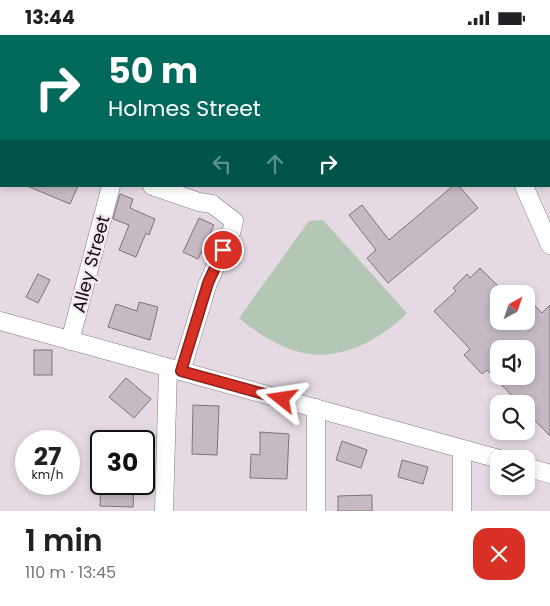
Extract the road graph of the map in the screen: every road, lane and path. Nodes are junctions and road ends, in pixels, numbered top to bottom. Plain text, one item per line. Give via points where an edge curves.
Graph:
1 (111, 187) edge
2 (155, 187) edge
3 (524, 187) edge
4 (550, 245) edge
5 (0, 321) edge
6 (70, 341) junction
7 (174, 369) junction
8 (316, 408) junction
9 (462, 449) junction
10 (490, 457) edge
11 (535, 470) edge
12 (550, 474) edge
13 (164, 511) edge
14 (316, 511) edge
15 (462, 511) edge

1 - 6 street, Alley Street
2 - 7 street via 212,204 234,221
3 - 4 street
5 - 6 street
6 - 7 street
7 - 8 street
7 - 13 street
8 - 9 street
8 - 14 street
9 - 10 street
9 - 15 street
11 - 12 street

